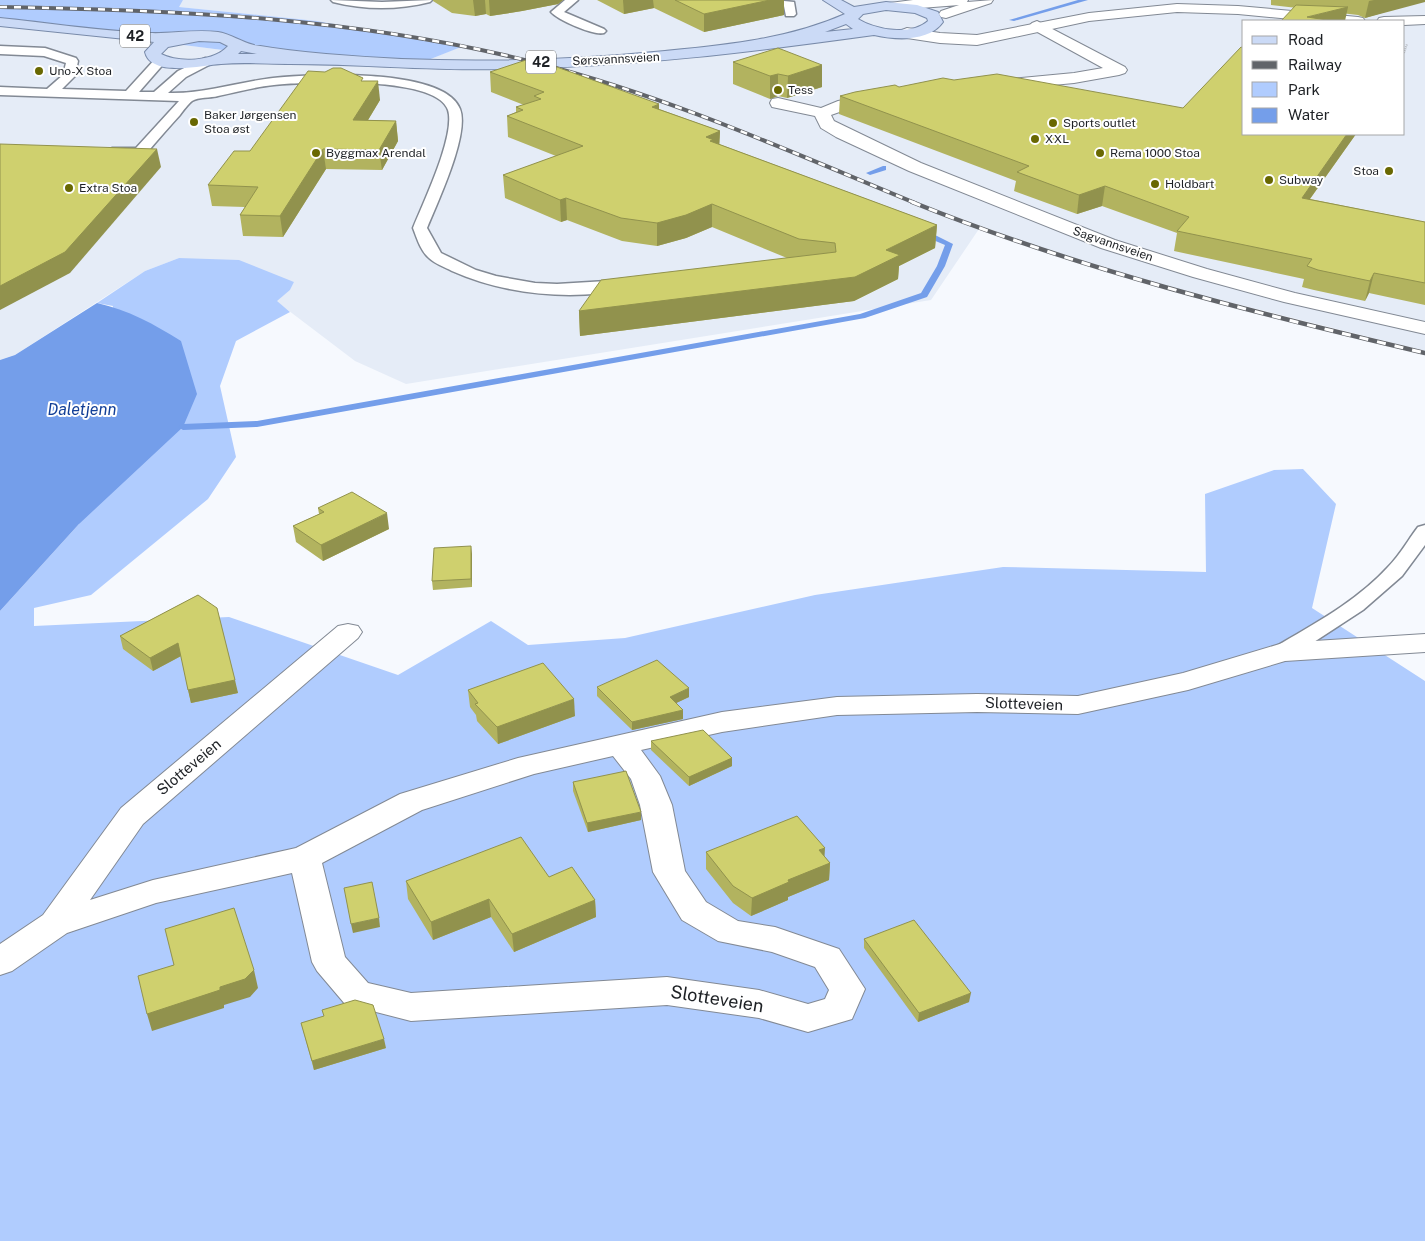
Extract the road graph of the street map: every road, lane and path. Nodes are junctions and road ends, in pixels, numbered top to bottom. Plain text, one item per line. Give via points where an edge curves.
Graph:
1 (337, 0) edge
2 (426, 0) edge
3 (572, 0) edge
4 (780, 0) edge
5 (830, 0) edge
6 (962, 0) edge
7 (986, 0) edge
8 (1175, 4) edge
9 (894, 6) junction
10 (854, 10) edge
11 (790, 14) dead end
12 (1347, 20) edge
13 (1405, 20) edge
14 (1425, 20) edge
15 (0, 22) edge
16 (935, 22) junction
17 (1036, 26) junction
18 (1405, 26) edge
19 (1425, 30) edge
20 (600, 31) dead end
21 (874, 31) junction
22 (85, 32) junction
23 (907, 33) junction
24 (989, 36) junction
25 (186, 37) junction
26 (26, 39) dead end
27 (235, 44) junction
28 (755, 45) junction
29 (0, 50) edge
30 (45, 52) junction
31 (157, 58) junction
32 (326, 59) junction
33 (212, 60) junction
34 (987, 85) edge
35 (0, 91) edge
36 (50, 93) junction
37 (129, 95) junction
38 (157, 96) junction
39 (891, 96) edge
40 (189, 97) junction
41 (778, 103) edge
42 (822, 112) junction
43 (103, 151) edge
44 (641, 282) edge
45 (1425, 328) edge
46 (1425, 531) edge
47 (348, 632) dead end
48 (1425, 643) edge
49 (1283, 652) junction
50 (620, 745) junction
51 (305, 858) junction
52 (55, 924) junction
53 (0, 962) edge

1 - 2 lane via 376,7
3 - 20 lane via 557,12
4 - 11 lane via 790,4
5 - 10 main road, 42
6 - 9 street
7 - 16 street
8 - 12 street
8 - 17 street
9 - 10 main road, 42
9 - 16 main road, 42 via 917,8 933,15
10 - 21 main road, 42 via 856,25
10 - 28 main road, Sørsvannsveien / 42 via 828,27
13 - 14 street
15 - 22 main road, 42
16 - 23 main road, 42 via 929,28
16 - 24 street via 969,34
17 - 24 street
17 - 34 street via 1119,70 1022,84
18 - 19 street
21 - 23 main road, 42
21 - 28 main road, Sørsvannsveien / 42
22 - 25 main road, 42 via 151,38
22 - 31 main road, 42 via 133,46
23 - 24 street via 964,40
25 - 27 main road, 42 via 222,38
25 - 31 main road, 42 via 156,47 153,52
26 - 30 lane via 47,45
27 - 32 main road, Sørsvannsveien / 42
27 - 33 main road via 234,51
28 - 32 main road, Sørsvannsveien / 42 via 622,60 471,65
29 - 30 lane
30 - 36 lane via 72,61 69,76
31 - 33 main road, 42 via 180,64
31 - 37 lane
32 - 33 main road, Sørsvannsveien / 42
33 - 38 lane via 182,74
35 - 36 lane
36 - 37 lane
37 - 38 lane
38 - 40 lane
39 - 42 street via 844,104
40 - 43 lane via 140,152
40 - 44 lane via 289,80 408,82 430,89 447,96 454,108 454,137 420,228 434,255 460,269 502,283 538,288 606,287
41 - 42 street
42 - 45 street, Sagvannsveien via 827,124 915,168 1108,244 1291,298
46 - 49 lane via 1396,571 1379,586 1334,622
47 - 52 street, Slotteveien via 132,816
48 - 49 street, Slotteveien
49 - 50 street, Slotteveien via 1188,681 1078,705 837,706 722,722
50 - 51 street, Slotteveien via 529,765 411,802
50 - 51 street, Slotteveien via 645,776 656,805 669,872 694,911 730,932 775,940 827,958 847,988 839,1009 808,1018 759,1004 667,991 411,1007 357,994 329,962
51 - 52 street, Slotteveien via 153,892
52 - 53 street, Slotteveien

